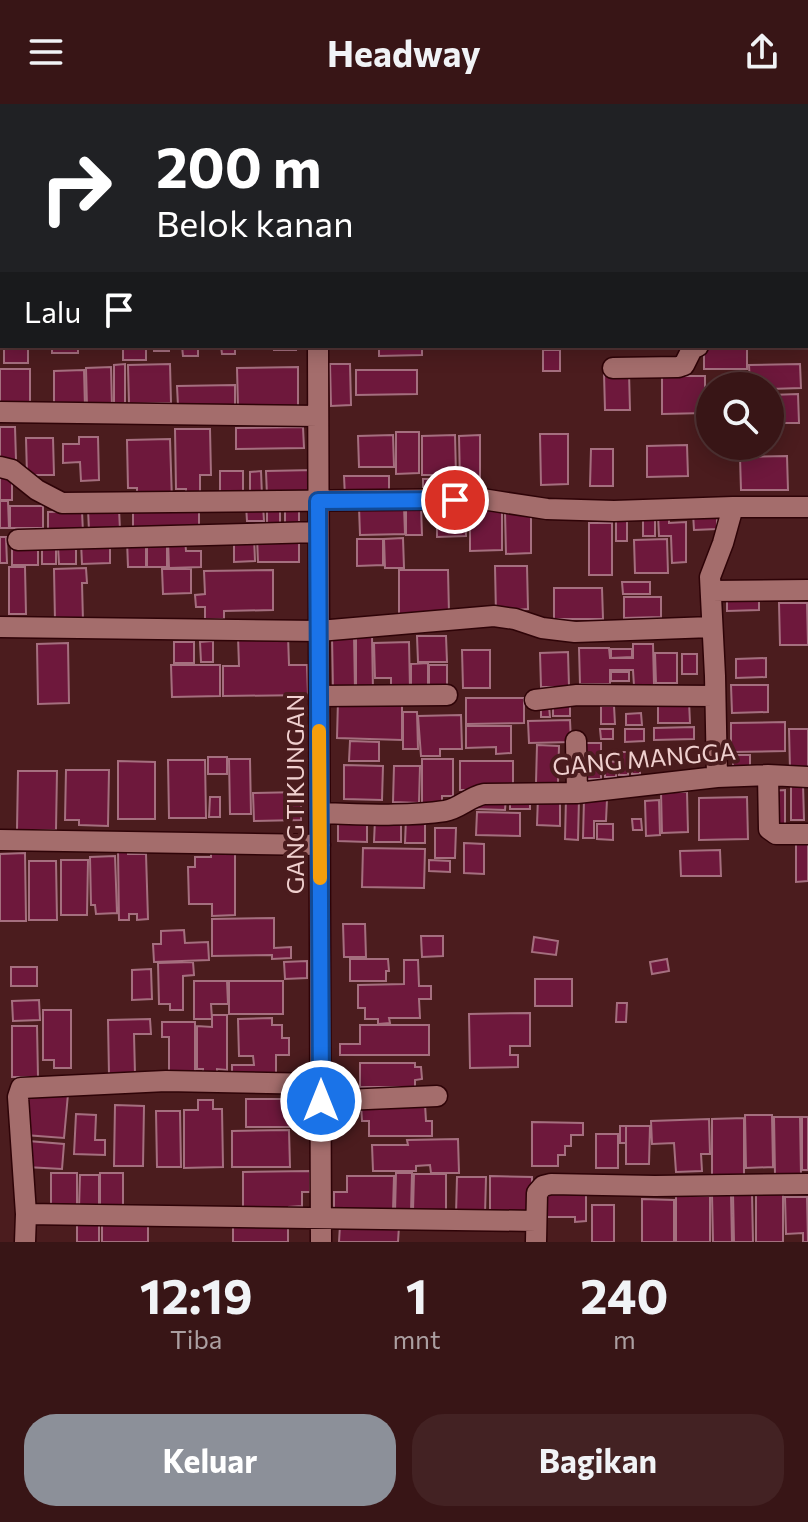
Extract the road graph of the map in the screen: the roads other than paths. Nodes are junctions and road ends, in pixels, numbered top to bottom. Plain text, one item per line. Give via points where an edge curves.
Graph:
1 (318, 348) edge
2 (694, 348) edge
3 (613, 368) dead end
4 (0, 412) edge
5 (318, 418) junction
6 (0, 467) edge
7 (318, 501) junction
8 (733, 507) junction
9 (808, 507) edge
10 (318, 532) junction
11 (18, 540) dead end
12 (808, 590) edge
13 (711, 591) junction
14 (0, 627) edge
15 (712, 627) junction
16 (319, 631) junction
17 (447, 695) dead end
18 (319, 696) junction
19 (715, 696) junction
20 (535, 700) dead end
21 (576, 741) dead end
22 (768, 775) junction
23 (717, 777) junction
24 (808, 777) edge
25 (577, 793) junction
26 (320, 813) junction
27 (808, 834) edge
28 (0, 840) edge
29 (320, 845) junction
30 (321, 1092) junction
31 (437, 1096) dead end
32 (808, 1184) edge
33 (26, 1214) junction
34 (321, 1217) junction
35 (536, 1232) edge
36 (25, 1242) edge
37 (321, 1242) edge

1 - 5 street, GANG TIKUNGAN
2 - 3 street via 678,367
4 - 5 street
5 - 7 street, GANG TIKUNGAN
6 - 7 street via 62,503
7 - 8 street via 482,499 600,511
7 - 10 street, GANG TIKUNGAN
8 - 9 street
8 - 13 street via 710,577
10 - 11 street
10 - 16 street, GANG TIKUNGAN
12 - 13 street
13 - 15 street
14 - 16 street
15 - 16 street via 575,632 494,616
15 - 19 street
16 - 18 street, GANG TIKUNGAN
17 - 18 street
18 - 26 street, GANG TIKUNGAN
19 - 20 street via 577,695
19 - 23 street
21 - 25 street
22 - 23 street, GANG MANGGA
22 - 24 street, GANG MANGGA
22 - 27 street via 769,829 776,834
23 - 25 street, GANG MANGGA
25 - 26 street, GANG MANGGA via 484,794 453,810 424,814
26 - 29 street, GANG TIKUNGAN
28 - 29 street
29 - 30 street, GANG TIKUNGAN
30 - 31 street
30 - 33 street via 166,1081 24,1087 18,1097
30 - 34 street, GANG TIKUNGAN
32 - 35 street via 551,1184 537,1193
33 - 34 street
33 - 36 street
34 - 35 street
34 - 37 street, GANG TIKUNGAN

